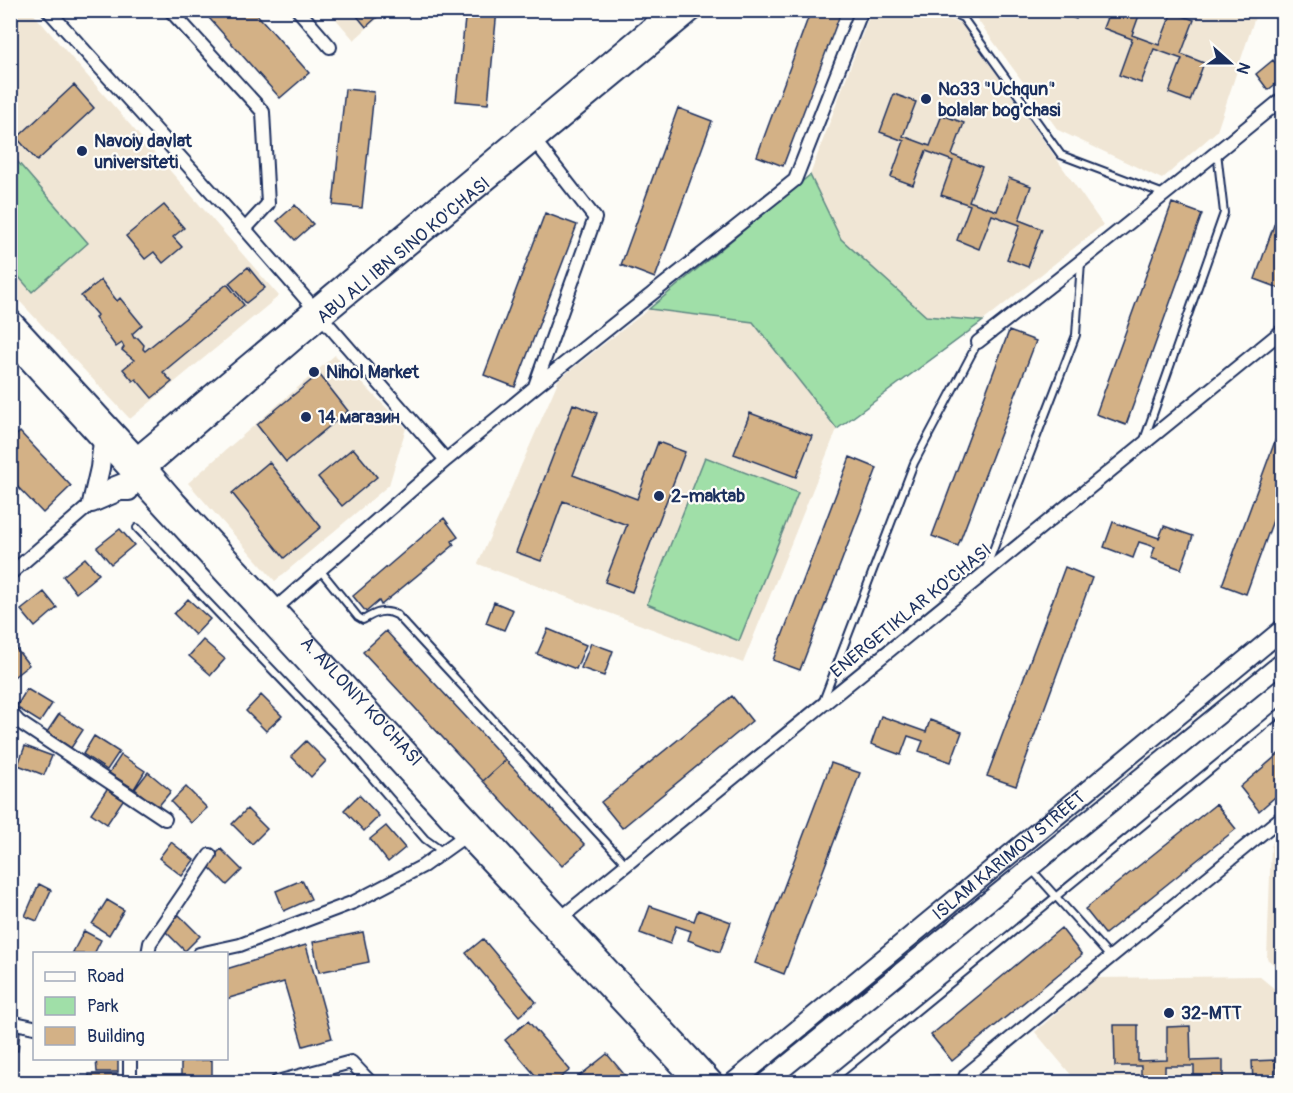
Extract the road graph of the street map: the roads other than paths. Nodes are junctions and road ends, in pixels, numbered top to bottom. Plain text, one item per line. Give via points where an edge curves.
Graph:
1 (48, 10) edge
2 (170, 10) edge
3 (298, 10) edge
4 (671, 10) edge
5 (694, 10) edge
6 (862, 10) edge
7 (945, 10) edge
8 (330, 47) dead end
9 (1282, 99) edge
10 (531, 135) junction
11 (1217, 152) junction
12 (1164, 194) junction
13 (245, 230) junction
14 (1082, 262) junction
15 (316, 313) junction
16 (10, 318) edge
17 (1282, 331) edge
18 (10, 341) edge
19 (978, 342) joint
20 (535, 387) junction
21 (109, 436) junction
22 (164, 443) junction
23 (1142, 446) junction
24 (446, 460) junction
25 (136, 467) junction
26 (112, 487) joint
27 (159, 492) junction
28 (92, 504) junction
29 (137, 528) dead end
30 (320, 570) junction
31 (10, 574) edge
32 (983, 575) junction
33 (276, 608) junction
34 (1282, 630) edge
35 (1282, 663) edge
36 (820, 708) junction
37 (1282, 711) edge
38 (10, 712) edge
39 (1282, 817) edge
40 (165, 819) dead end
41 (465, 836) junction
42 (443, 852) junction
43 (210, 855) dead end
44 (627, 866) junction
45 (1030, 867) junction
46 (1055, 897) junction
47 (562, 917) junction
48 (148, 952) edge
49 (208, 952) edge
50 (1110, 957) junction
51 (10, 1022) edge
52 (33, 1027) edge
53 (130, 1060) edge
54 (687, 1080) edge
55 (130, 1083) edge
56 (277, 1083) edge
57 (370, 1083) edge
58 (714, 1083) edge
59 (734, 1083) edge
60 (766, 1083) edge
61 (830, 1083) edge
62 (963, 1083) edge

1 - 13 street
2 - 13 street via 263,112 268,204
3 - 8 street
4 - 10 main road, ABU ALI IBN SINO KO'CHASI
5 - 10 main road, ABU ALI IBN SINO KO'CHASI
6 - 20 street via 795,180
7 - 12 lane via 963,18 1061,155
9 - 11 street
10 - 15 main road, ABU ALI IBN SINO KO'CHASI
10 - 20 street via 595,218
11 - 12 street
11 - 23 lane via 1224,213
12 - 14 street
13 - 15 street
14 - 19 street
14 - 32 lane via 1076,335
15 - 22 main road, ABU ALI IBN SINO KO'CHASI
15 - 24 street
16 - 21 main road, A. AVLONIY KO'CHASI
17 - 23 street, ENERGETIKLAR KO'CHASI
18 - 21 main road, A. AVLONIY KO'CHASI
19 - 36 lane via 914,463
20 - 24 street
21 - 22 main road
21 - 25 main road, A. AVLONIY KO'CHASI
21 - 28 main road
22 - 25 main road, ABU ALI IBN SINO KO'CHASI
22 - 27 main road
23 - 32 street, ENERGETIKLAR KO'CHASI
24 - 30 street
25 - 26 main road, ABU ALI IBN SINO KO'CHASI
25 - 27 main road, A. AVLONIY KO'CHASI
26 - 28 street, ABU ALI IBN SINO KO'CHASI
27 - 28 main road via 120,491
27 - 33 main road, A. AVLONIY KO'CHASI
27 - 41 main road, A. AVLONIY KO'CHASI
28 - 31 street, ABU ALI IBN SINO KO'CHASI
29 - 42 lane via 341,742 425,839
30 - 33 street
30 - 44 lane via 363,620 388,610 397,615
32 - 36 street, ENERGETIKLAR KO'CHASI
33 - 47 main road, A. AVLONIY KO'CHASI
34 - 59 main road, ISLAM KARIMOV STREET
35 - 45 main road, ISLAM KARIMOV STREET
36 - 44 street, ENERGETIKLAR KO'CHASI
37 - 46 lane
38 - 40 street
39 - 50 street
41 - 42 street
41 - 54 main road, A. AVLONIY KO'CHASI
42 - 49 street via 354,902 240,945
43 - 48 street via 150,943
44 - 47 street, ENERGETIKLAR KO'CHASI
45 - 46 lane
45 - 60 main road, ISLAM KARIMOV STREET
46 - 50 lane
46 - 61 lane
47 - 58 main road, A. AVLONIY KO'CHASI
50 - 62 street via 966,1075
51 - 52 street
53 - 55 street
56 - 57 street via 351,1062

